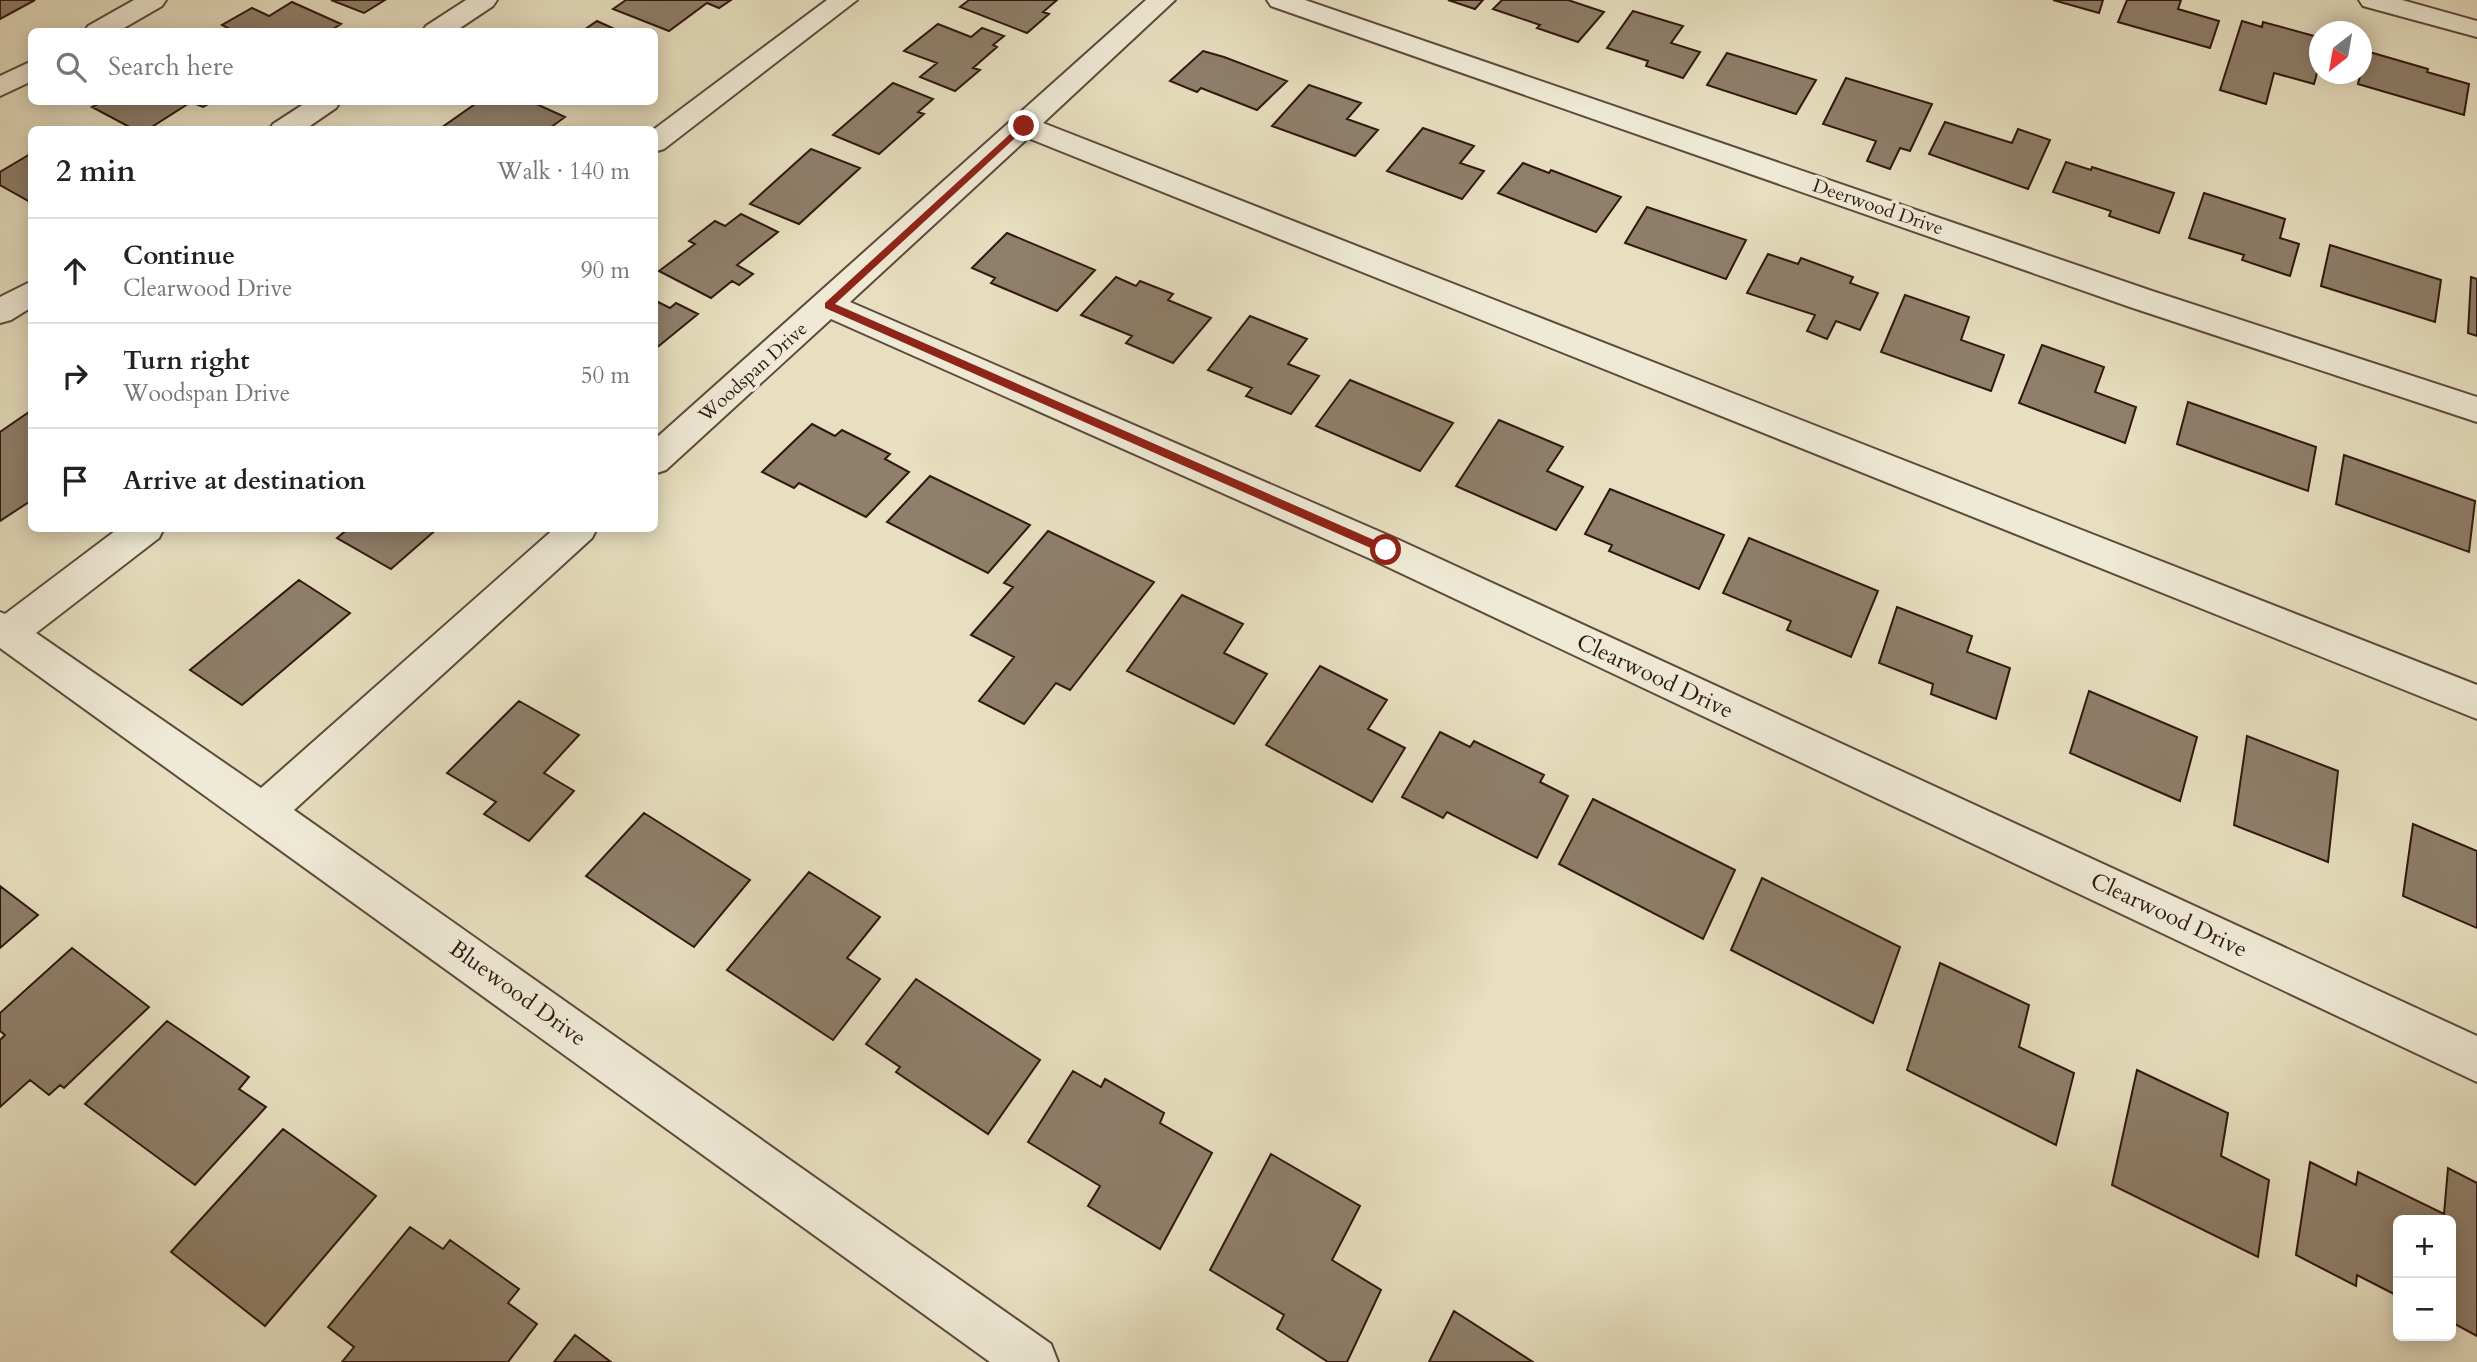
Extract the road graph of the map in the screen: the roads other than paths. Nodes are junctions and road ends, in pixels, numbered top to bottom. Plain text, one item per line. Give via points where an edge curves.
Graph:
1 (153, 0) edge
2 (484, 0) edge
3 (845, 0) edge
4 (1162, 0) edge
5 (1280, 0) edge
6 (2372, 0) edge
7 (104, 28) edge
8 (441, 28) edge
9 (2477, 29) edge
10 (28, 71) edge
11 (0, 86) edge
12 (321, 105) edge
13 (289, 126) edge
14 (1024, 126) junction
15 (658, 140) edge
16 (28, 294) edge
17 (828, 305) junction
18 (0, 312) edge
19 (2477, 410) edge
20 (658, 457) edge
21 (140, 532) edge
22 (575, 532) edge
23 (4, 630) edge
24 (2477, 702) edge
25 (263, 811) junction
26 (2477, 1059) edge
27 (1033, 1362) edge

1 - 7 street
2 - 8 street
3 - 15 street
4 - 14 street, Woodspan Drive
5 - 19 street, Deerwood Drive via 2141,299
6 - 9 street
10 - 11 street
12 - 13 street
14 - 17 street, Woodspan Drive
14 - 24 street
16 - 18 street
17 - 20 street, Woodspan Drive
17 - 26 street, Clearwood Drive via 1386,550
21 - 23 street
22 - 25 street
23 - 25 street, Bluewood Drive
25 - 27 street, Bluewood Drive

